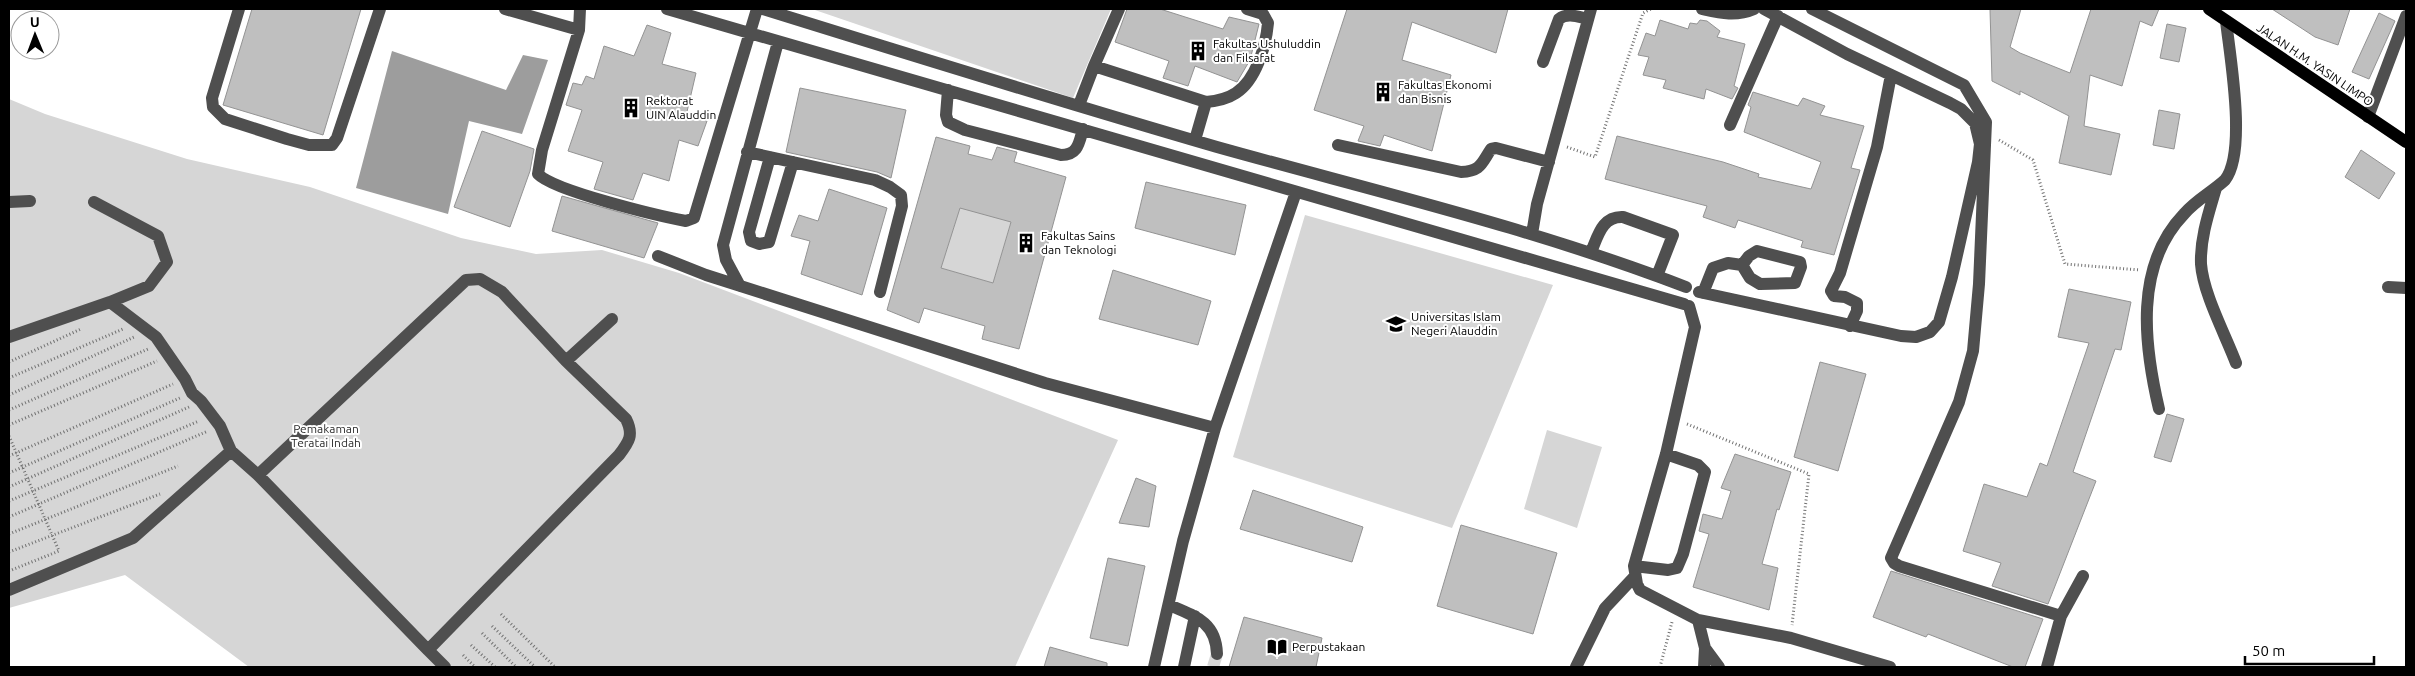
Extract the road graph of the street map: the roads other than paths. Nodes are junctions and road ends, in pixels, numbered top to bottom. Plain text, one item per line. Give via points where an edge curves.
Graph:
1 (239, 9) edge
2 (380, 9) edge
3 (505, 9) edge
4 (580, 9) edge
5 (668, 9) edge
6 (757, 9) edge
7 (763, 9) edge
8 (1119, 9) edge
9 (1247, 9) edge
10 (1702, 9) edge
11 (1754, 9) edge
12 (1764, 9) edge
13 (1812, 9) edge
14 (2209, 9) edge
15 (1590, 14) edge
16 (1778, 16) junction
17 (2406, 16) edge
18 (2226, 21) junction
19 (578, 30) junction
20 (751, 32) junction
21 (778, 42) junction
22 (1543, 62) dead end
23 (1094, 66) junction
24 (1891, 75) junction
25 (948, 90) junction
26 (1206, 102) junction
27 (1079, 106) junction
28 (2368, 117) junction
29 (1730, 124) dead end
30 (1083, 129) junction
31 (1195, 140) junction
32 (2406, 142) edge
33 (1338, 145) dead end
34 (747, 152) junction
35 (770, 157) junction
36 (793, 162) junction
37 (1549, 162) junction
38 (2216, 188) junction
39 (1296, 192) junction
40 (30, 201) dead end
41 (9, 202) edge
42 (94, 202) dead end
43 (1532, 234) junction
44 (1591, 252) junction
45 (658, 256) dead end
46 (1742, 265) dead end
47 (1657, 276) junction
48 (740, 286) junction
49 (1686, 287) junction
50 (2388, 287) dead end
51 (2406, 288) edge
52 (880, 292) dead end
53 (1701, 292) junction
54 (110, 302) junction
55 (1687, 305) junction
56 (612, 319) dead end
57 (1850, 326) junction
58 (9, 337) edge
59 (566, 361) junction
60 (2236, 363) dead end
61 (2160, 409) dead end
62 (1215, 428) junction
63 (231, 451) junction
64 (1666, 454) junction
65 (258, 475) junction
66 (1634, 572) junction
67 (2083, 576) dead end
68 (9, 590) edge
69 (1168, 605) junction
70 (1195, 616) junction
71 (2061, 616) junction
72 (1698, 620) junction
73 (1705, 648) junction
74 (428, 650) junction
75 (1217, 654) tunnel mouth
76 (445, 667) edge
77 (1154, 667) edge
78 (1184, 667) edge
79 (1576, 667) edge
80 (1704, 667) edge
81 (1719, 667) edge
82 (1890, 667) edge
83 (2047, 667) edge

1 - 2 street via 212,98 213,107 225,119 287,139 323,146 332,145 338,138
3 - 19 street
4 - 19 street
5 - 20 street
6 - 20 street
7 - 27 street
8 - 23 street
9 - 26 street via 1263,14 1268,23 1260,56 1248,82 1237,93 1224,100
10 - 11 street via 1734,14
12 - 16 street
13 - 71 street via 1964,85 1986,122 1979,284 1968,370 1955,410 1891,558 1899,566
14 - 18 main road, JALAN H.M. YASIN LIMPO
15 - 22 street via 1562,16
15 - 37 street
16 - 24 street
16 - 29 street
17 - 28 street
18 - 28 main road, JALAN H.M. YASIN LIMPO
18 - 38 street via 2236,124 2235,147 2230,173
19 - 20 street via 542,150 538,174 548,181 606,201 686,221 694,218
20 - 21 street
21 - 25 street
21 - 34 street
23 - 26 street
23 - 27 street
24 - 57 street via 1877,147 1832,291 1834,296 1857,303 1857,312
24 - 57 street via 1961,109 1975,122 1980,144 1978,162 1952,276 1934,329 1916,337
25 - 30 street
25 - 30 street via 948,122 965,130 1070,155 1075,152
26 - 31 street
27 - 31 street
28 - 32 main road, JALAN H.M. YASIN LIMPO
30 - 39 street
31 - 43 street
33 - 37 street via 1461,172 1472,171 1482,165 1490,149 1496,148
34 - 35 street
34 - 48 street via 723,245 726,260
35 - 36 street
35 - 36 street via 749,232 751,241 759,244 769,242
36 - 52 street via 875,180 901,195 902,206
37 - 43 street
38 - 60 street via 2202,241 2201,264
38 - 61 street via 2183,214 2157,254 2151,271 2147,304 2148,341 2151,374
39 - 55 street
39 - 62 street
40 - 41 street
42 - 54 street via 158,236 166,262 149,286
43 - 44 street
44 - 47 street
44 - 47 street via 1602,227 1614,216 1673,235
45 - 48 street
46 - 53 street via 1728,263 1713,268
47 - 49 street
48 - 62 street via 1045,383
49 - 53 street
49 - 55 street via 1680,295
50 - 51 street
53 - 55 street via 1698,301
53 - 57 street
54 - 58 street
54 - 63 street via 143,326 160,344 220,426
55 - 64 street via 1696,327
56 - 59 street
59 - 65 street via 502,292 480,279 466,280
59 - 74 street via 626,419 631,429 630,440
62 - 69 street
63 - 65 street
63 - 68 street via 133,538
64 - 66 street
64 - 66 street via 1703,468 1699,498 1677,568
65 - 74 street
66 - 72 street via 1640,590
66 - 79 street via 1605,608
67 - 71 street
69 - 70 street
69 - 77 street
70 - 75 street via 1213,632
70 - 78 street
71 - 83 street
72 - 73 street
72 - 82 street via 1791,638
73 - 80 street
73 - 81 street
74 - 76 street

